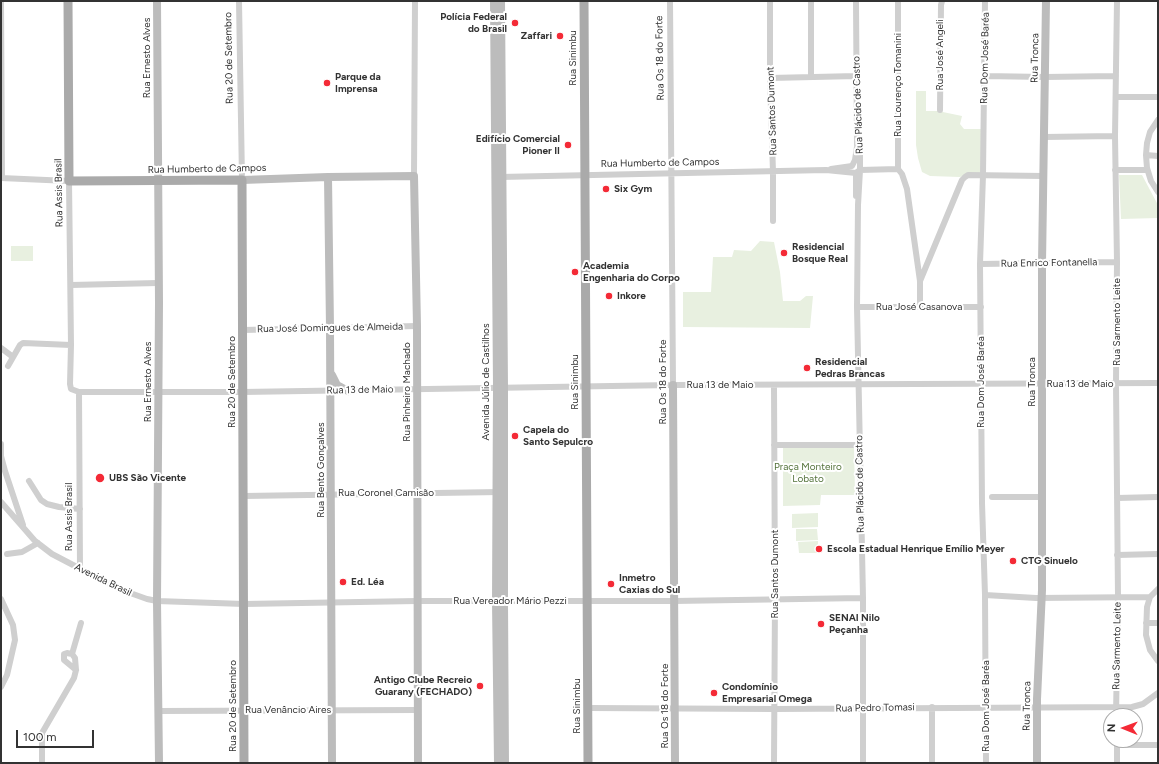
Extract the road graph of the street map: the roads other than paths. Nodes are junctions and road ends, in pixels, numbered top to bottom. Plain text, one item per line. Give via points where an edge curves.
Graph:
1 (1, 1) edge
2 (68, 1) edge
3 (157, 1) edge
4 (240, 1) edge
5 (411, 1) edge
6 (415, 1) edge
7 (494, 1) edge
8 (501, 1) edge
9 (584, 1) edge
10 (670, 1) edge
11 (770, 1) edge
12 (811, 1) edge
13 (898, 1) edge
14 (942, 1) edge
15 (985, 1) edge
16 (1046, 1) edge
17 (1117, 1) edge
18 (856, 2) edge
19 (414, 21) junction
20 (857, 76) junction
21 (984, 76) junction
22 (1116, 76) junction
23 (811, 77) junction
24 (1044, 77) junction
25 (770, 78) junction
26 (1, 93) edge
27 (1116, 97) junction
28 (1158, 97) edge
29 (940, 110) dead end
30 (1158, 120) edge
31 (1115, 136) junction
32 (1044, 137) junction
33 (857, 145) junction
34 (1146, 155) junction
35 (1158, 156) edge
36 (898, 169) junction
37 (826, 170) junction
38 (1116, 170) junction
39 (1147, 170) junction
40 (858, 171) junction
41 (773, 172) junction
42 (671, 174) junction
43 (983, 175) junction
44 (414, 176) junction
45 (584, 176) junction
46 (1043, 176) junction
47 (328, 177) junction
48 (1, 178) edge
49 (498, 178) junction
50 (158, 180) junction
51 (242, 180) junction
52 (69, 181) junction
53 (1158, 192) edge
54 (774, 221) dead end
55 (1117, 262) junction
56 (1042, 263) junction
57 (980, 264) junction
58 (920, 281) junction
59 (158, 283) junction
60 (71, 285) junction
61 (857, 307) junction
62 (920, 307) junction
63 (981, 307) junction
64 (417, 326) junction
65 (330, 328) junction
66 (243, 330) junction
67 (71, 345) junction
68 (1, 348) edge
69 (13, 357) junction
70 (8, 366) dead end
71 (331, 371) junction
72 (1116, 383) junction
73 (1158, 383) edge
74 (981, 384) junction
75 (1042, 384) junction
76 (673, 385) junction
77 (858, 385) junction
78 (774, 386) junction
79 (586, 387) junction
80 (501, 388) junction
81 (417, 390) junction
82 (331, 391) junction
83 (348, 391) junction
84 (79, 392) junction
85 (158, 393) junction
86 (246, 395) junction
87 (1, 444) edge
88 (860, 444) junction
89 (774, 445) junction
90 (29, 481) dead end
91 (500, 492) junction
92 (417, 493) junction
93 (331, 494) junction
94 (244, 496) junction
95 (992, 497) dead end
96 (1042, 497) junction
97 (1158, 497) edge
98 (1117, 498) junction
99 (1, 502) edge
100 (80, 509) junction
101 (24, 528) junction
102 (38, 543) junction
103 (7, 554) dead end
104 (1158, 554) edge
105 (1117, 555) junction
106 (80, 570) junction
107 (1158, 589) edge
108 (985, 595) junction
109 (1042, 597) junction
110 (1150, 597) junction
111 (775, 598) junction
112 (863, 598) junction
113 (1118, 598) junction
114 (157, 601) junction
115 (417, 601) junction
116 (588, 601) junction
117 (674, 601) junction
118 (331, 602) junction
119 (500, 602) junction
120 (2, 603) edge
121 (244, 604) junction
122 (81, 623) dead end
123 (1146, 623) junction
124 (1158, 623) edge
125 (72, 654) junction
126 (1158, 661) edge
127 (76, 670) junction
128 (1, 687) edge
129 (1158, 693) edge
130 (932, 707) junction
131 (986, 707) junction
132 (1037, 707) junction
133 (1116, 707) junction
134 (588, 708) junction
135 (675, 708) junction
136 (862, 708) junction
137 (774, 709) junction
138 (244, 710) junction
139 (331, 710) junction
140 (418, 710) junction
141 (158, 711) junction
142 (1143, 744) edge
143 (1158, 745) edge
144 (1117, 748) edge
145 (502, 759) edge
146 (42, 763) edge
147 (158, 763) edge
148 (244, 763) edge
149 (332, 763) edge
150 (418, 763) edge
151 (588, 763) edge
152 (675, 763) edge
153 (774, 763) edge
154 (863, 763) edge
155 (932, 763) edge
156 (986, 763) edge
157 (1037, 763) edge
158 (1117, 763) edge

1 - 26 street
2 - 52 main road, Rua Assis Brasil
3 - 50 street, Rua Ernesto Alves
4 - 51 street, Rua 20 de Setembro
5 - 19 street, Rua Pinheiro Machado
6 - 19 street, Rua Pinheiro Machado
7 - 49 street, Avenida Júlio de Castilhos
8 - 49 street, Avenida Júlio de Castilhos
9 - 45 main road, Rua Sinimbu
10 - 42 street, Rua Os 18 do Forte
11 - 25 street, Rua Santos Dumont
12 - 23 street
13 - 36 street, Rua Lourenço Tomanini
14 - 29 street, Rua José Angeli
15 - 21 street, Rua Dom José Baréa
16 - 24 street, Rua Tronca
17 - 22 street, Rua Sarmento Leite
18 - 20 street, Rua Plácido de Castro
19 - 44 street, Rua Pinheiro Machado
20 - 23 street
20 - 33 street, Rua Plácido de Castro
21 - 24 street
21 - 43 street, Rua Dom José Baréa
22 - 24 street
22 - 27 street, Rua Sarmento Leite
23 - 25 street
24 - 32 street, Rua Tronca
25 - 41 street, Rua Santos Dumont
26 - 48 street
27 - 28 street
27 - 31 street, Rua Sarmento Leite
30 - 34 street via 1150,132
31 - 32 street
31 - 38 street, Rua Sarmento Leite
32 - 46 street, Rua Tronca
33 - 37 street, Rua Humberto de Campos via 856,160 852,166
33 - 40 street, Rua Plácido de Castro via 860,150
34 - 35 street
34 - 39 street
36 - 40 street, Rua Humberto de Campos
36 - 58 street via 907,189
37 - 40 street, Rua Humberto de Campos
37 - 41 street, Rua Humberto de Campos
38 - 39 street
38 - 55 street, Rua Sarmento Leite
39 - 53 street
40 - 61 street, Rua Plácido de Castro
41 - 42 street, Rua Humberto de Campos
41 - 54 street, Rua Santos Dumont
42 - 45 street, Rua Humberto de Campos
42 - 76 street, Rua Os 18 do Forte
43 - 46 street
43 - 57 street, Rua Dom José Baréa
43 - 58 street via 968,175 962,180
44 - 47 street, Rua Humberto de Campos
44 - 64 street, Rua Pinheiro Machado
45 - 49 street, Rua Humberto de Campos
45 - 79 main road, Rua Sinimbu
46 - 56 street, Rua Tronca
47 - 51 street, Rua Humberto de Campos
47 - 65 street, Rua Bento Gonçalves
48 - 52 street, Rua Humberto de Campos
49 - 80 street, Avenida Júlio de Castilhos
50 - 51 main road, Rua Humberto de Campos
50 - 52 main road, Rua Humberto de Campos
50 - 59 street, Rua Ernesto Alves
51 - 66 main road, Rua 20 de Setembro
52 - 60 street, Rua Assis Brasil
55 - 56 street, Rua Enrico Fontanella
55 - 72 street, Rua Sarmento Leite
56 - 57 street, Rua Enrico Fontanella
56 - 75 street, Rua Tronca
57 - 63 street, Rua Dom José Baréa
58 - 62 street
59 - 60 street
59 - 85 street, Rua Ernesto Alves
60 - 67 street, Rua Assis Brasil
61 - 62 street, Rua José Casanova
61 - 77 street, Rua Plácido de Castro
62 - 63 street, Rua José Casanova
63 - 74 street, Rua Dom José Baréa
64 - 65 street, Rua José Domingues de Almeida
64 - 81 street, Rua Pinheiro Machado
65 - 66 street, Rua José Domingues de Almeida
65 - 71 street, Rua Bento Gonçalves
66 - 86 main road, Rua 20 de Setembro
67 - 69 street via 21,344
67 - 84 street, Rua Assis Brasil via 70,384 71,389
68 - 69 street
69 - 70 street
71 - 82 street, Rua Bento Gonçalves
71 - 83 street via 337,384
72 - 73 street, Rua 13 de Maio
72 - 75 street, Rua 13 de Maio
72 - 98 street, Rua Sarmento Leite
74 - 75 street, Rua 13 de Maio
74 - 77 street, Rua 13 de Maio
74 - 108 street, Rua Dom José Baréa
75 - 96 street, Rua Tronca
76 - 78 street, Rua 13 de Maio
76 - 79 street, Rua 13 de Maio
76 - 117 street, Rua Os 18 do Forte
77 - 78 street, Rua 13 de Maio
77 - 88 street, Rua Plácido de Castro
78 - 89 street, Rua Santos Dumont
79 - 80 street, Rua 13 de Maio
79 - 116 main road, Rua Sinimbu
80 - 81 street, Rua 13 de Maio
80 - 91 street, Avenida Júlio de Castilhos
81 - 83 street, Rua 13 de Maio
81 - 92 street, Rua Pinheiro Machado
82 - 83 street, Rua 13 de Maio
82 - 86 street, Rua 13 de Maio
82 - 93 street, Rua Bento Gonçalves
84 - 85 street, Rua 13 de Maio
84 - 100 street, Rua Assis Brasil
85 - 86 street, Rua 13 de Maio
85 - 114 street, Rua Ernesto Alves
86 - 94 main road, Rua 20 de Setembro
87 - 101 street via 5,471
88 - 89 street
88 - 112 street, Rua Plácido de Castro
89 - 111 street, Rua Santos Dumont
90 - 100 street via 41,500 47,504
91 - 92 street, Rua Coronel Camisão
91 - 119 street, Avenida Júlio de Castilhos
92 - 93 street, Rua Coronel Camisão
92 - 115 street, Rua Pinheiro Machado
93 - 94 street, Rua Coronel Camisão
93 - 118 street, Rua Bento Gonçalves
94 - 121 main road, Rua 20 de Setembro
95 - 96 street
96 - 109 street, Rua Tronca
97 - 98 street
98 - 105 street, Rua Sarmento Leite
99 - 101 street, Avenida Brasil
100 - 106 street, Rua Assis Brasil
101 - 102 street, Avenida Brasil
102 - 103 street via 22,552
102 - 106 street, Avenida Brasil
104 - 105 street
105 - 113 street, Rua Sarmento Leite
106 - 114 street, Avenida Brasil via 118,590
107 - 110 street
108 - 109 street
108 - 131 street, Rua Dom José Baréa
109 - 113 street
109 - 132 street, Rua Tronca
110 - 113 street
110 - 123 street
111 - 112 street, Rua Vereador Mário Pezzi
111 - 117 street, Rua Vereador Mário Pezzi
111 - 137 street, Rua Santos Dumont
112 - 136 street, Rua Plácido de Castro
113 - 133 street, Rua Sarmento Leite
114 - 121 street, Rua Vereador Mário Pezzi
114 - 141 street, Rua Ernesto Alves
115 - 118 street, Rua Vereador Mário Pezzi
115 - 119 street, Rua Vereador Mário Pezzi
115 - 140 street, Rua Pinheiro Machado
116 - 117 street, Rua Vereador Mário Pezzi
116 - 119 street, Rua Vereador Mário Pezzi
116 - 134 main road, Rua Sinimbu
117 - 135 street, Rua Os 18 do Forte
118 - 121 street, Rua Vereador Mário Pezzi
118 - 139 street, Rua Bento Gonçalves
119 - 145 street, Avenida Júlio de Castilhos
120 - 128 street via 14,625 15,640 7,675
121 - 138 main road, Rua 20 de Setembro
122 - 125 street
123 - 124 street
123 - 126 street via 1147,644
125 - 127 street
125 - 127 street via 64,654 63,659
127 - 146 street via 74,678 42,733
129 - 133 street, Rua Pedro Tomasi via 1143,704
130 - 131 street, Rua Pedro Tomasi
130 - 136 street, Rua Pedro Tomasi
130 - 155 street
131 - 132 street, Rua Pedro Tomasi
131 - 156 street, Rua Dom José Baréa
132 - 133 street, Rua Pedro Tomasi
132 - 157 street, Rua Tronca
134 - 135 street, Rua Pedro Tomasi
134 - 151 main road, Rua Sinimbu
135 - 137 street, Rua Pedro Tomasi
135 - 152 street, Rua Os 18 do Forte
136 - 137 street, Rua Pedro Tomasi
136 - 154 street, Rua Plácido de Castro
137 - 153 street, Rua Santos Dumont
138 - 139 street, Rua Venâncio Aires
138 - 141 street, Rua Venâncio Aires
138 - 148 main road, Rua 20 de Setembro
139 - 140 street, Rua Venâncio Aires
139 - 149 street, Rua Bento Gonçalves
140 - 150 street, Rua Pinheiro Machado
141 - 147 street, Rua Ernesto Alves
142 - 143 street
144 - 158 street

